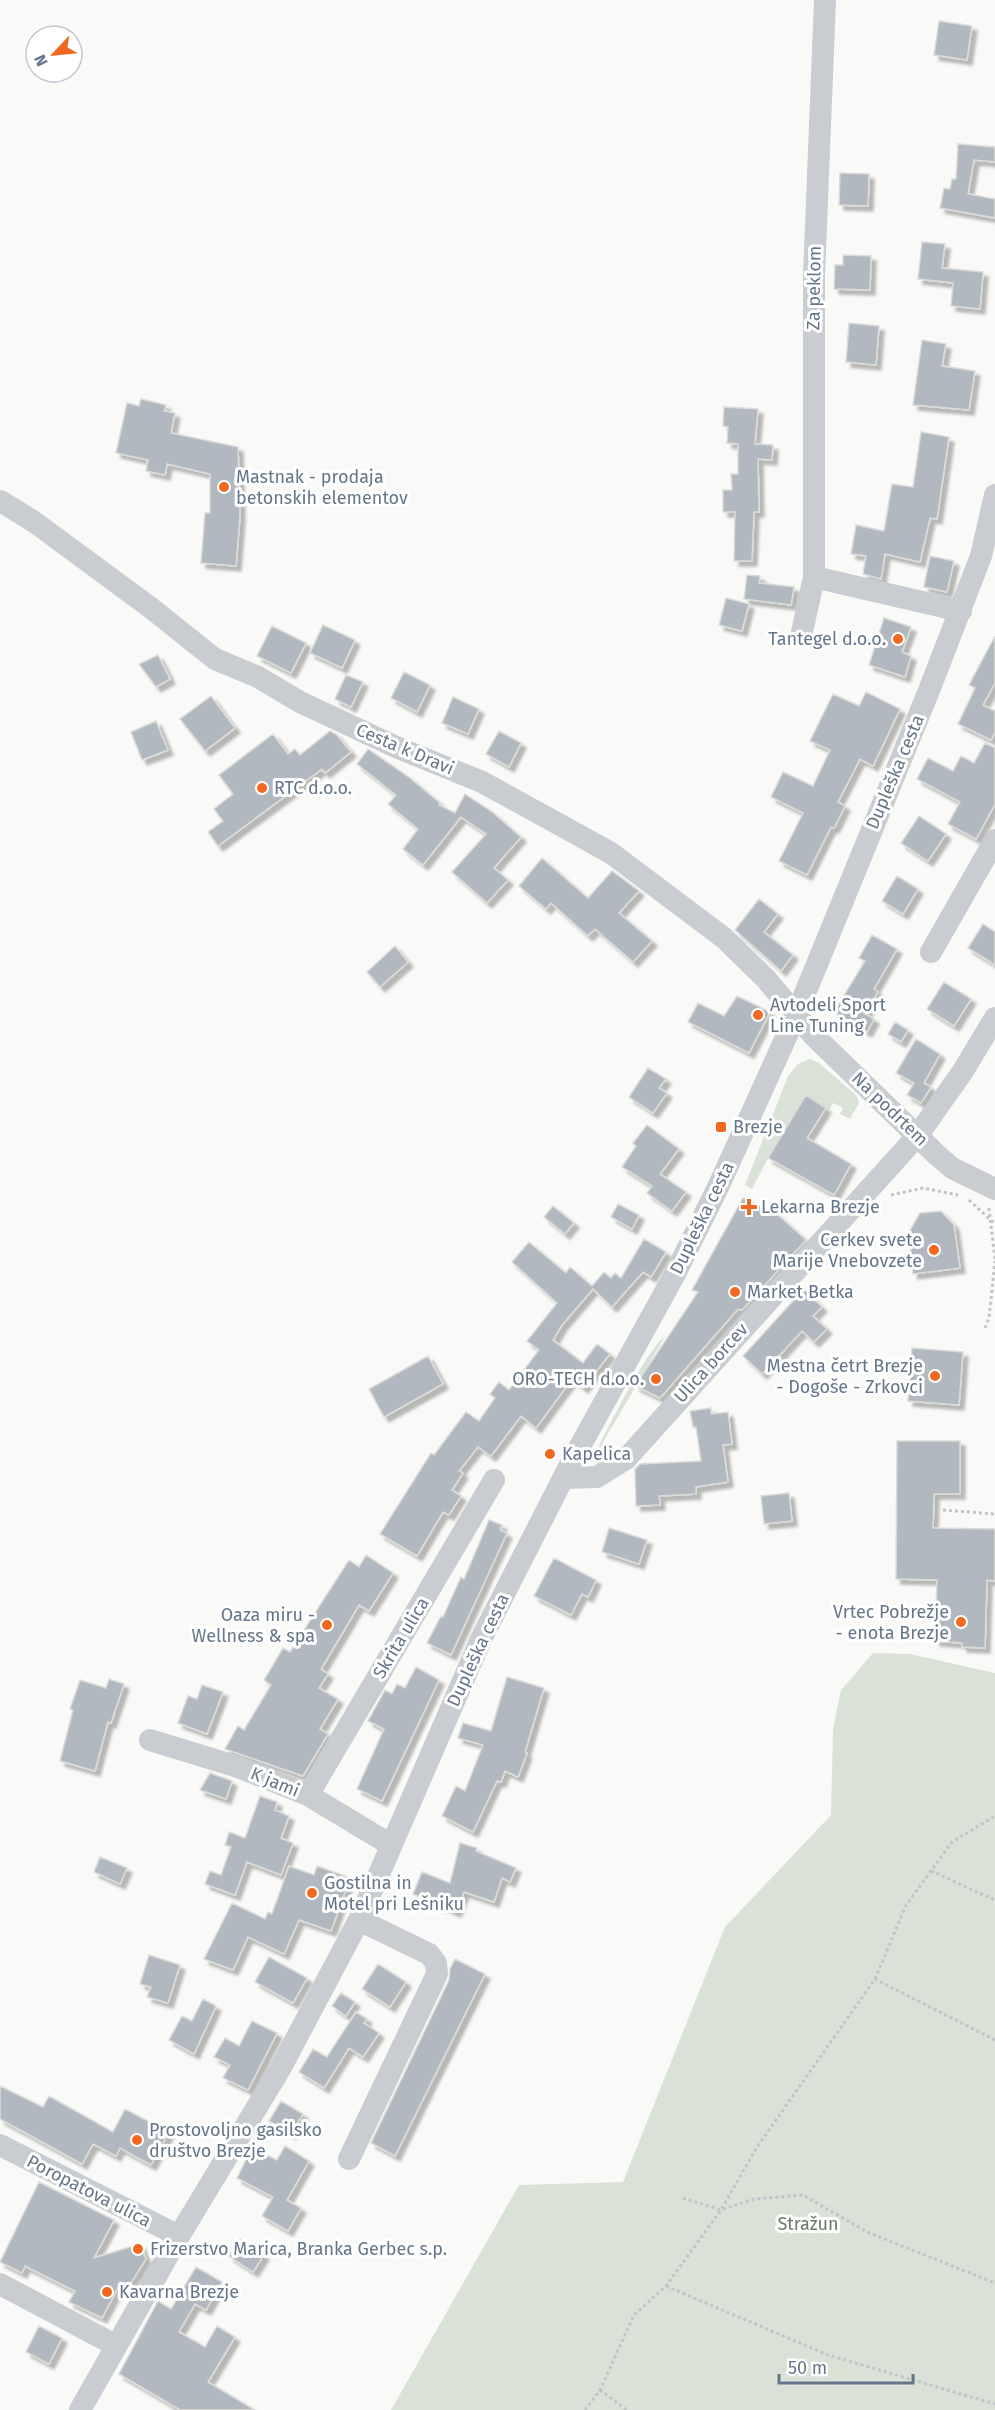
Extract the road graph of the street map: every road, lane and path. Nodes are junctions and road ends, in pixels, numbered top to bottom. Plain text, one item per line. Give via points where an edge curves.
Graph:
1 (825, 0) edge
2 (995, 495) edge
3 (0, 501) edge
4 (814, 577) junction
5 (961, 610) junction
6 (802, 632) dead end
7 (995, 840) edge
8 (931, 952) dead end
9 (797, 1014) junction
10 (995, 1018) edge
11 (918, 1135) junction
12 (991, 1195) edge
13 (882, 1197) dead end
14 (991, 1219) junction
15 (995, 1224) edge
16 (995, 1260) edge
17 (995, 1268) edge
18 (985, 1328) dead end
19 (564, 1478) junction
20 (494, 1480) dead end
21 (943, 1510) dead end
22 (995, 1514) edge
23 (150, 1740) dead end
24 (308, 1795) junction
25 (995, 1816) edge
26 (391, 1845) junction
27 (931, 1871) junction
28 (995, 1900) edge
29 (359, 1920) junction
30 (875, 1979) junction
31 (995, 2040) edge
32 (0, 2145) edge
33 (349, 2159) dead end
34 (683, 2198) dead end
35 (721, 2210) junction
36 (178, 2236) junction
37 (995, 2283) edge
38 (0, 2284) edge
39 (666, 2286) junction
40 (116, 2345) junction
41 (600, 2390) junction
42 (995, 2404) edge
43 (80, 2410) edge
44 (585, 2410) edge
45 (627, 2410) edge

1 - 4 street, Za peklom via 814,276
2 - 5 street, Dupleška cesta via 981,556
3 - 9 street, Cesta k Dravi via 33,521 214,659 396,747 482,782 611,853 724,938
4 - 5 street
4 - 6 street, Za peklom
5 - 9 street, Dupleška cesta
7 - 8 street
9 - 11 street, Na podrtem via 813,1035
9 - 19 street, Dupleška cesta via 675,1274
10 - 11 street, Ulica borcev
11 - 12 street, Na podrtem via 952,1168
11 - 19 street, Ulica borcev via 626,1459 597,1477
12 - 14 path
13 - 14 path via 908,1190 939,1190 968,1199
14 - 15 path
14 - 16 path
16 - 17 path
17 - 18 path
19 - 26 street, Dupleška cesta via 482,1637
20 - 24 street, Skrita ulica
21 - 22 path
23 - 24 street, K jami via 238,1767
24 - 26 street, K jami
25 - 27 path via 952,1842
26 - 29 street, Dupleška cesta
27 - 28 path
27 - 30 path via 906,1905
29 - 33 street via 429,1954 436,1963 437,1974
29 - 36 street, Dupleška cesta via 280,2070
30 - 31 path
30 - 35 path via 757,2147
32 - 36 street, Poropatova ulica
34 - 35 path
35 - 37 path via 754,2199 803,2195 867,2232
35 - 39 path
36 - 40 street, Dupleška cesta
38 - 40 street
39 - 41 path via 634,2315
39 - 42 path via 828,2355
40 - 43 street, Dupleška cesta
41 - 44 path
41 - 45 path

